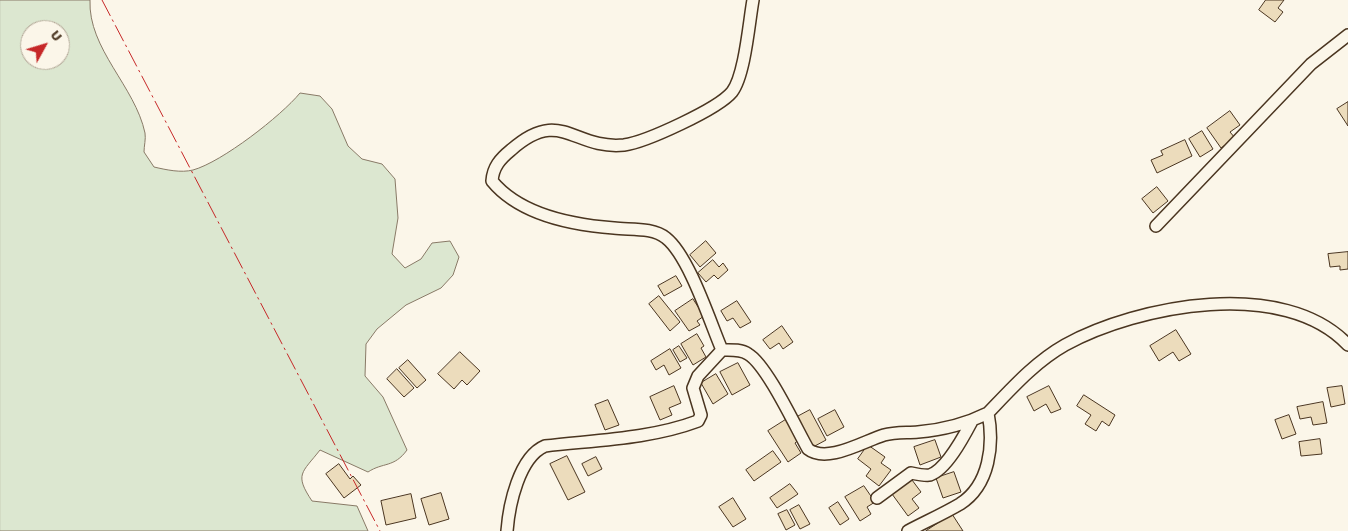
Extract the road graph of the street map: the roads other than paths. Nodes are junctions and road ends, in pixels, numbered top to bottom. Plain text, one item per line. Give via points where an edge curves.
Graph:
1 (753, 0) edge
2 (1348, 35) edge
3 (1156, 226) dead end
4 (1343, 331) edge
5 (1348, 344) edge
6 (722, 350) junction
7 (988, 413) junction
8 (972, 421) junction
9 (877, 498) dead end
10 (507, 531) edge
11 (908, 531) edge

1 - 6 street via 741,72 731,93 674,128 625,145 606,145 567,133 541,130 526,136 497,163 492,181 501,191 561,221 590,227 654,231 665,237 683,259
2 - 3 street via 1311,64
4 - 5 street
4 - 7 street via 1275,307 1214,303 1139,316 1115,322 1064,346 1028,371
6 - 8 street via 746,352 751,356 767,376 813,453 839,451 884,435 920,432
6 - 10 street via 698,376 693,388 701,415 698,421 674,430 545,446 534,452 517,483
7 - 8 street
7 - 11 street via 992,433 990,454 980,482 961,503
8 - 9 street via 959,445 935,472 929,476 911,473

